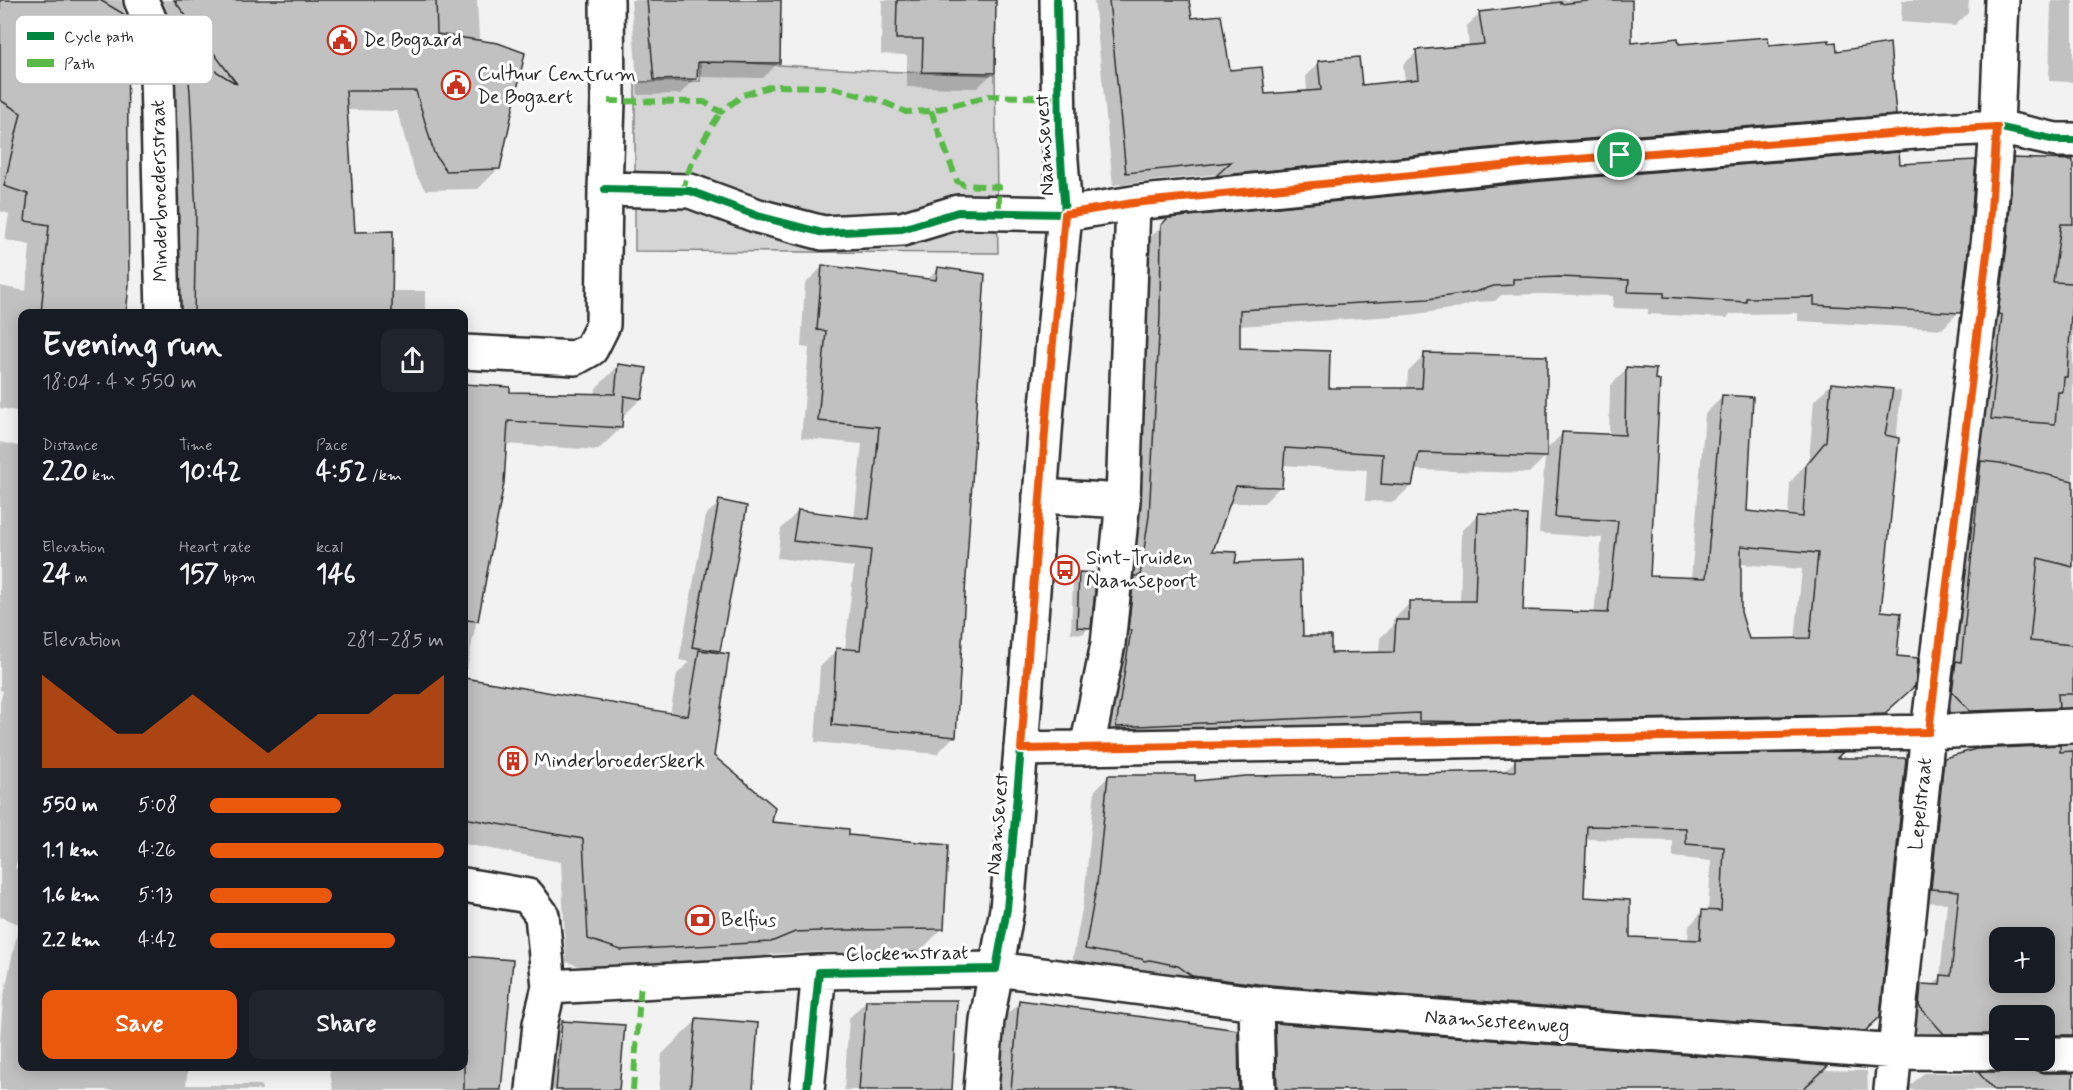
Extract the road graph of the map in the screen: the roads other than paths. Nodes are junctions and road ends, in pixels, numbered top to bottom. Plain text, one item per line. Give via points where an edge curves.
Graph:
1 (141, 0) edge
2 (607, 0) edge
3 (1057, 0) edge
4 (2002, 0) edge
5 (147, 15) edge
6 (157, 84) edge
7 (1997, 127) junction
8 (2073, 140) edge
9 (605, 189) junction
10 (1133, 203) junction
11 (1065, 214) junction
12 (163, 309) edge
13 (468, 352) edge
14 (1040, 496) junction
15 (1123, 501) junction
16 (2073, 726) edge
17 (1929, 732) junction
18 (1087, 748) junction
19 (1021, 749) junction
20 (468, 886) edge
21 (996, 969) junction
22 (819, 972) junction
23 (549, 987) junction
24 (1256, 1004) junction
25 (1896, 1052) junction
26 (1989, 1053) edge
27 (2055, 1054) edge
28 (2073, 1054) edge
29 (533, 1090) edge
30 (807, 1090) edge
31 (981, 1090) edge
32 (1258, 1090) edge
33 (1891, 1090) edge

1 - 5 street, Minderbroedersstraat
2 - 9 street
3 - 11 street, Naamsevest
4 - 7 street, Lepelstraat
6 - 12 street, Minderbroedersstraat
7 - 8 street
7 - 10 street via 1540,162
7 - 17 street, Lepelstraat via 1989,237
9 - 11 street via 690,191 758,216 823,233 902,229 958,212
9 - 13 street via 603,325 591,349 575,358
10 - 11 street
10 - 15 street
11 - 14 street, Naamsevest
14 - 15 street
14 - 19 street, Naamsevest
15 - 18 street via 1108,644
16 - 17 street
17 - 18 street
17 - 25 street, Lepelstraat
18 - 19 street
19 - 21 street, Naamsevest via 1006,909
20 - 23 street via 528,896 542,915
21 - 22 street, Clockemstraat
21 - 24 street, Naamsesteenweg
21 - 31 street, Naamsevest
22 - 23 street, Clockemstraat
22 - 30 street
23 - 29 street via 540,1024
24 - 25 street, Naamsesteenweg
24 - 32 street
25 - 26 street, Naamsesteenweg
25 - 33 street, Lepelstraat
27 - 28 street

